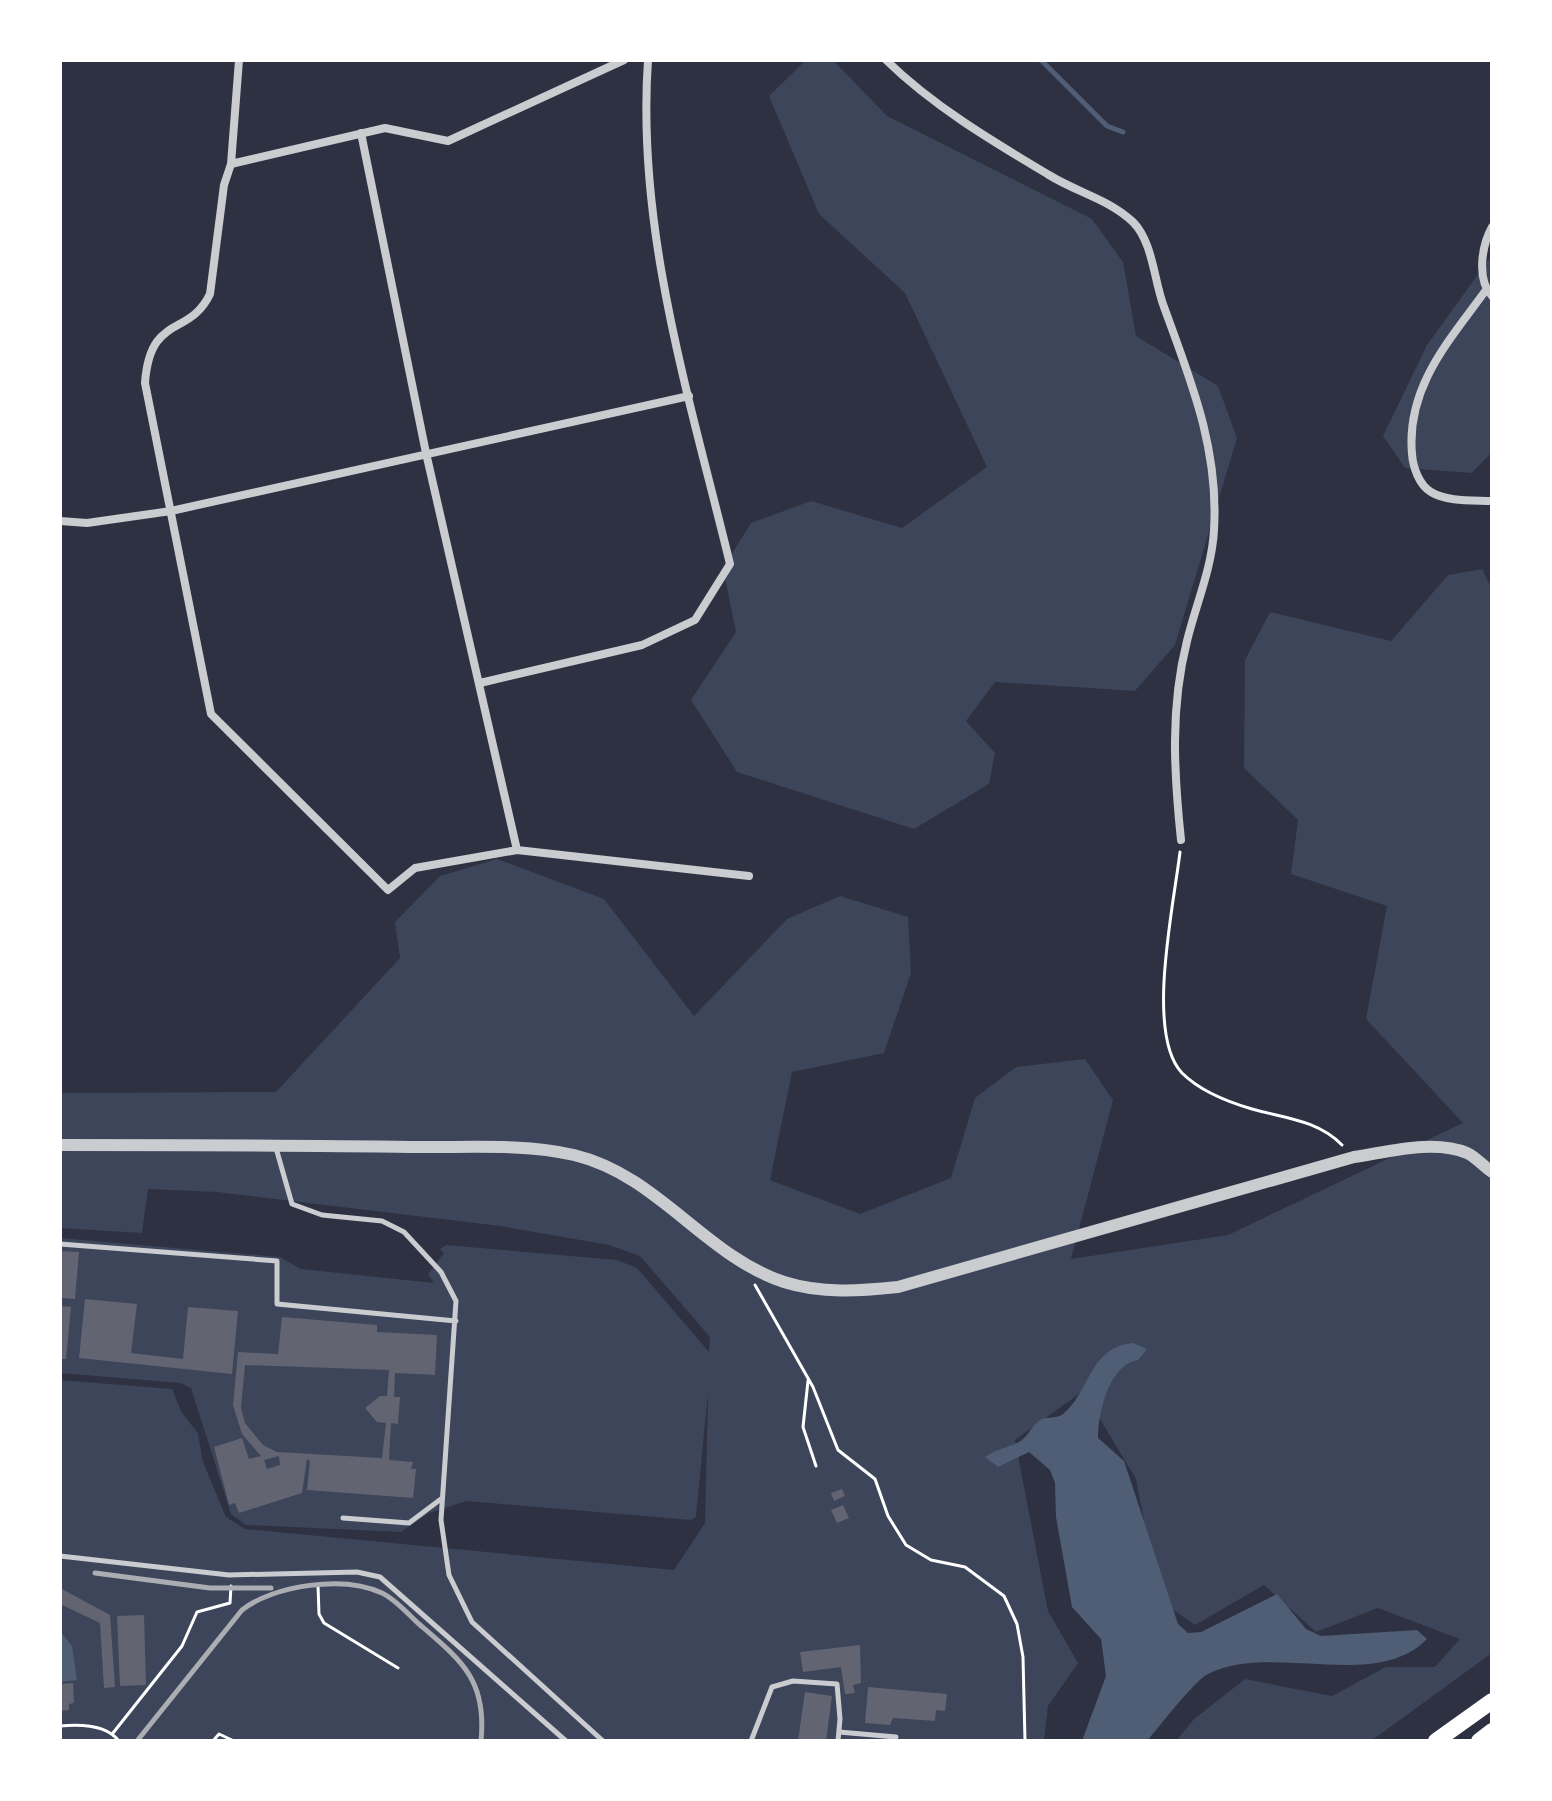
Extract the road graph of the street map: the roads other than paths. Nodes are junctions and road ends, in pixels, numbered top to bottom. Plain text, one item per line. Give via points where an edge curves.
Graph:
1 (239, 60) edge
2 (624, 60) edge
3 (648, 60) edge
4 (886, 60) edge
5 (361, 133) junction
6 (231, 164) junction
7 (1492, 227) edge
8 (1489, 293) edge
9 (689, 396) junction
10 (426, 453) junction
11 (1492, 501) edge
12 (171, 511) junction
13 (60, 521) edge
14 (480, 683) junction
15 (1181, 840) road end
16 (517, 850) junction
17 (749, 876) dead end
18 (60, 1145) edge
19 (275, 1145) junction
20 (1492, 1172) edge
21 (60, 1244) edge
22 (456, 1321) junction
23 (442, 1499) junction
24 (343, 1518) dead end
25 (60, 1556) edge
26 (1492, 1701) edge
27 (1492, 1731) edge
28 (839, 1732) junction
29 (896, 1737) dead end
30 (566, 1741) edge
31 (603, 1741) edge
32 (751, 1741) edge
33 (838, 1741) edge
34 (1436, 1741) edge
35 (1479, 1741) edge

1 - 6 street
2 - 5 street via 448,141 385,128
3 - 9 street via 644,119 651,213
4 - 15 street via 965,123 1051,177 1117,208 1136,225 1146,245 1204,415 1213,462 1210,564 1187,642 1173,740
5 - 6 street
5 - 10 street
6 - 12 street via 210,294 205,305 160,336 147,356 145,383
7 - 8 street via 1482,245
8 - 11 street via 1426,374 1416,396 1411,443 1414,469 1430,492
9 - 10 street
9 - 14 street via 730,564 714,595 695,620 642,645
10 - 12 street
10 - 14 street
12 - 13 street via 87,523
12 - 16 street via 211,714 388,890 415,868
14 - 16 street
16 - 17 street
18 - 19 street
19 - 20 street via 570,1154 637,1181 745,1263 786,1282 818,1289 898,1287 1354,1157 1442,1148 1467,1153
19 - 22 lane via 292,1204 322,1215 382,1221 404,1232 441,1272 456,1301
21 - 22 lane via 277,1261 277,1304
22 - 23 lane
23 - 24 lane via 409,1523
23 - 31 lane via 449,1575 472,1622
25 - 30 lane via 229,1575 357,1572 391,1583
26 - 34 highway
27 - 35 highway
28 - 29 lane
28 - 32 lane via 837,1684 793,1681 772,1687
28 - 33 lane

